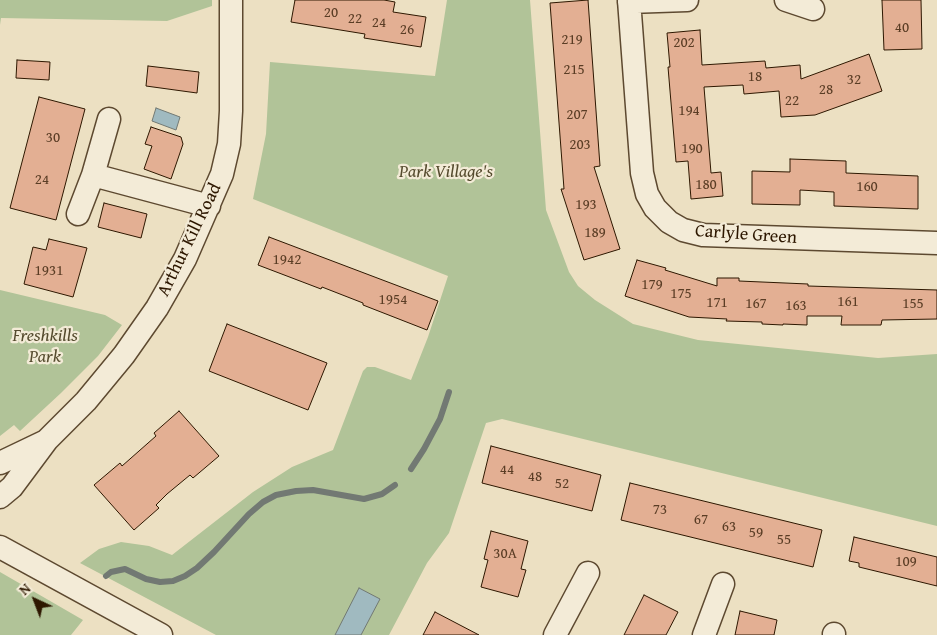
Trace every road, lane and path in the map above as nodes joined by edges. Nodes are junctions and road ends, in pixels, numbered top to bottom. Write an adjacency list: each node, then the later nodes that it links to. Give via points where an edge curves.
1 (231, 0): 8 (street, Arthur Kill Road, via 229,144 222,174)
2 (687, 0): 4 (street)
3 (786, 0): 5 (street)
4 (629, 1): 10 (street, Carlyle Green, via 642,173 647,194 668,222 703,235)
5 (813, 9)
6 (109, 119): 7 (street)
7 (93, 175): 8 (street); 9 (street)
8 (209, 206): 11 (street, Arthur Kill Road, via 185,259 124,355 86,401)
9 (78, 214)
10 (937, 243)
11 (47, 440): 12 (street); 13 (street, via 12,487)
12 (0, 463)
13 (0, 497)
14 (0, 547): 17 (street)
15 (588, 573): 18 (street)
16 (723, 584): 19 (street)
17 (161, 635)
18 (555, 635)
19 (704, 635)

